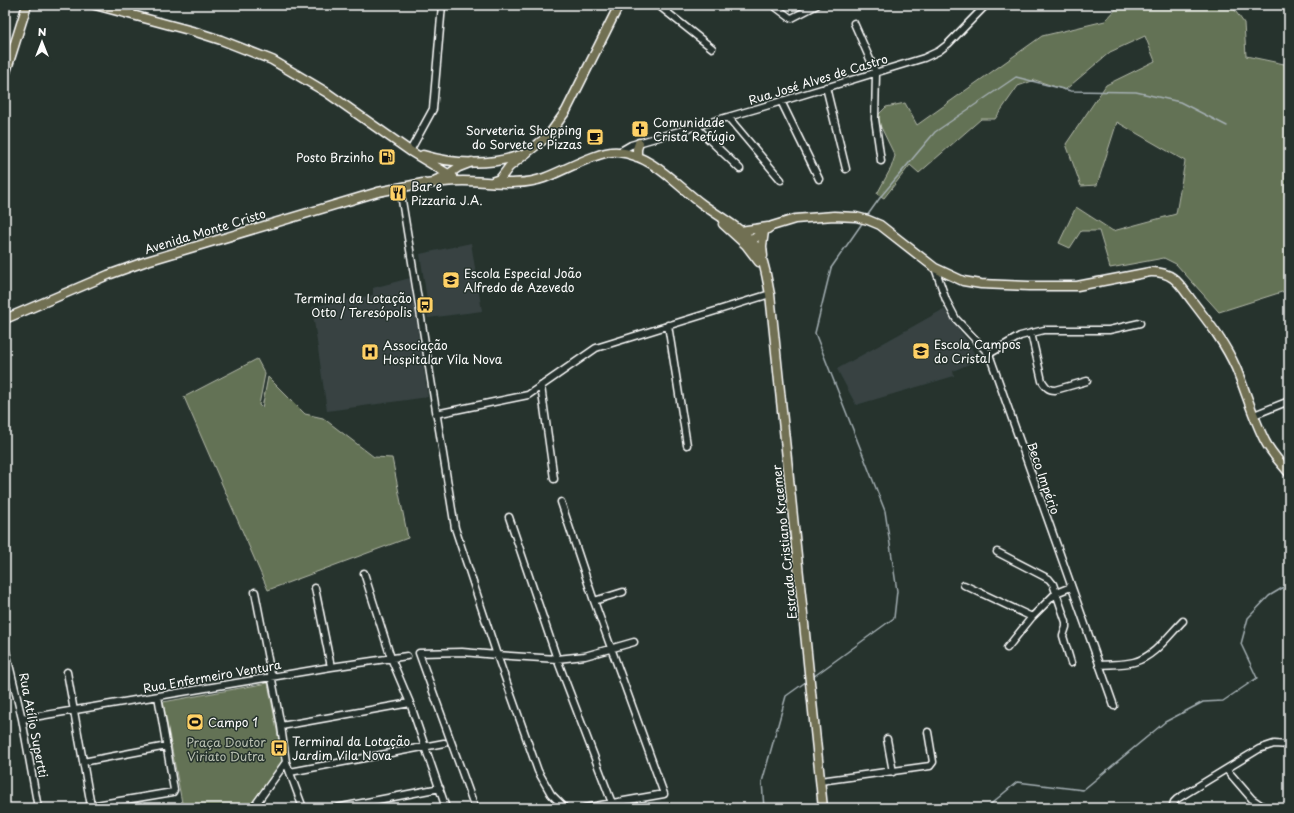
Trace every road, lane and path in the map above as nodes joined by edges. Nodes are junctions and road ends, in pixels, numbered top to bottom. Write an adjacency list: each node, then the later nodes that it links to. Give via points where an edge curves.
1 (27, 5): 14 (main road)
2 (94, 5): 10 (main road)
3 (132, 5): 10 (street)
4 (442, 5): 20 (street, via 433,109)
5 (619, 5): 22 (main road, via 566,111 548,136)
6 (658, 5): 12 (street)
7 (773, 5): 8 (street, via 792,18)
8 (817, 5)
9 (986, 5): 13 (street, Rua José Alves de Castro, via 939,51)
10 (130, 14): 20 (main road, via 221,40 272,60 326,92)
11 (854, 24): 13 (street)
12 (712, 48)
13 (876, 73): 15 (street, Rua José Alves de Castro); 27 (street, via 875,119)
14 (5, 75)
15 (826, 87): 16 (street, Rua José Alves de Castro); 28 (street)
16 (781, 101): 17 (street, Rua José Alves de Castro); 32 (street)
17 (728, 117): 18 (street, Rua José Alves de Castro); 33 (street)
18 (696, 127): 19 (street, Rua José Alves de Castro); 29 (street)
19 (639, 143): 21 (street, Rua José Alves de Castro); 23 (street, Rua José Alves de Castro); 24 (main road, via 636,149)
20 (410, 151): 26 (main road, via 437,159); 31 (main road)
21 (619, 152): 23 (main road, Estrada Cristiano Kraemer); 36 (main road, Estrada Cristiano Kraemer, via 602,153 543,178)
22 (526, 153): 25 (main road); 30 (main road)
23 (627, 154): 24 (main road, Estrada Cristiano Kraemer)
24 (637, 156): 39 (main road, Estrada Cristiano Kraemer, via 661,170)
25 (491, 161): 26 (main road); 30 (main road)
26 (472, 162): 31 (main road, Avenida Monte Cristo)
27 (881, 162)
28 (846, 168)
29 (740, 170)
30 (505, 171): 35 (main road, via 500,179); 36 (main road)
31 (449, 174): 34 (main road); 37 (main road, Avenida Monte Cristo)
32 (818, 179)
33 (781, 180)
34 (461, 181): 35 (main road, Estrada Cristiano Kraemer); 37 (main road, Avenida Monte Cristo)
35 (491, 181): 36 (main road, Estrada Cristiano Kraemer)
36 (515, 183)
37 (418, 185): 38 (main road, Avenida Monte Cristo)
38 (400, 188): 48 (main road, Avenida Monte Cristo, via 378,192 147,261); 56 (street)
39 (701, 203): 41 (main road, Estrada Cristiano Kraemer); 43 (main road, Estrada Cristiano Kraemer)
40 (772, 226): 41 (main road); 42 (main road); 45 (main road, via 795,219 820,217 856,217 868,220 880,225)
41 (740, 231): 43 (main road, Estrada Cristiano Kraemer)
42 (764, 231): 43 (main road); 44 (main road)
43 (749, 243): 44 (main road, Estrada Cristiano Kraemer, via 758,250); 46 (main road, Estrada Cristiano Kraemer)
44 (763, 260): 46 (main road, Estrada Cristiano Kraemer)
45 (935, 268): 52 (street, Beco Império, via 946,300 956,319); 57 (main road, via 963,281 1029,286 1077,286 1150,272 1168,275 1177,282 1218,335 1236,367)
46 (765, 274): 47 (main road, Estrada Cristiano Kraemer)
47 (770, 294): 50 (street); 104 (main road, Estrada Cristiano Kraemer)
48 (5, 319)
49 (1140, 323): 51 (street, via 1109,330 1044,330)
50 (668, 325): 54 (street, via 596,348); 58 (street)
51 (1032, 333): 52 (street, via 1020,336); 53 (street, via 1042,381 1046,388 1055,390)
52 (989, 354): 66 (street, Beco Império)
53 (1087, 381)
54 (541, 386): 56 (street, via 528,395); 60 (street)
55 (1289, 401): 57 (street)
56 (436, 414): 78 (street, via 455,528)
57 (1254, 415): 59 (main road, via 1266,442)
58 (687, 445)
59 (1289, 473)
60 (554, 479)
61 (561, 502): 71 (street)
62 (509, 517): 81 (street)
63 (997, 552): 70 (street, via 1049,579)
64 (364, 573): 80 (street)
65 (964, 585): 72 (street)
66 (1071, 587): 70 (street); 83 (street, Beco Império)
67 (315, 588): 84 (street)
68 (255, 592): 86 (street)
69 (623, 592): 71 (street)
70 (1056, 593): 72 (street); 82 (street, via 1066,622 1063,636)
71 (594, 601): 76 (street)
72 (1032, 617): 77 (street)
73 (1183, 621): 83 (street, via 1144,658 1133,662)
74 (634, 642): 76 (street)
75 (5, 647): 91 (street, Rua Atílio Supertti)
76 (612, 648): 81 (street, via 585,656); 106 (street, via 664,794)
77 (1007, 648)
78 (497, 655): 81 (street); 114 (street, via 462,652 419,653); 115 (street, via 538,771 551,794)
79 (407, 656): 80 (street, Rua Enfermeiro Ventura)
80 (391, 658): 84 (street, Rua Enfermeiro Ventura); 88 (street)
81 (557, 659): 106 (street)
82 (1071, 663)
83 (1099, 665): 89 (street, Beco Império)
84 (331, 667): 86 (street, Rua Enfermeiro Ventura)
85 (67, 672): 90 (street)
86 (272, 677): 87 (street, Rua Enfermeiro Ventura); 92 (street)
87 (158, 696): 90 (street, Rua Enfermeiro Ventura); 97 (street)
88 (410, 703): 92 (street); 98 (street)
89 (1114, 706)
90 (74, 710): 91 (street, Rua Enfermeiro Ventura); 99 (street)
91 (22, 719): 108 (street, Rua Atílio Supertti)
92 (281, 726): 100 (street)
93 (928, 732): 103 (street, via 932,765)
94 (887, 739): 103 (street)
95 (444, 744): 98 (street)
96 (1289, 745): 101 (street, via 1266,746)
97 (167, 746): 99 (street); 107 (street, via 174,790)
98 (425, 747): 102 (street); 105 (street)
99 (83, 762): 107 (street)
100 (286, 762): 102 (street); 110 (street)
101 (1226, 770): 118 (street, via 1177,799); 119 (street, via 1252,799)
102 (290, 772): 111 (street)
103 (893, 772): 104 (street)
104 (820, 781): 117 (main road, Estrada Cristiano Kraemer)
105 (440, 788): 112 (street); 113 (street)
106 (612, 803): 116 (street)
107 (91, 806): 109 (street)
108 (38, 808)
109 (78, 808)
110 (253, 808)
111 (303, 808)
112 (336, 808)
113 (446, 808)
114 (474, 808)
115 (565, 808)
116 (584, 808)
117 (823, 808)
118 (1172, 808)
119 (1265, 808)

